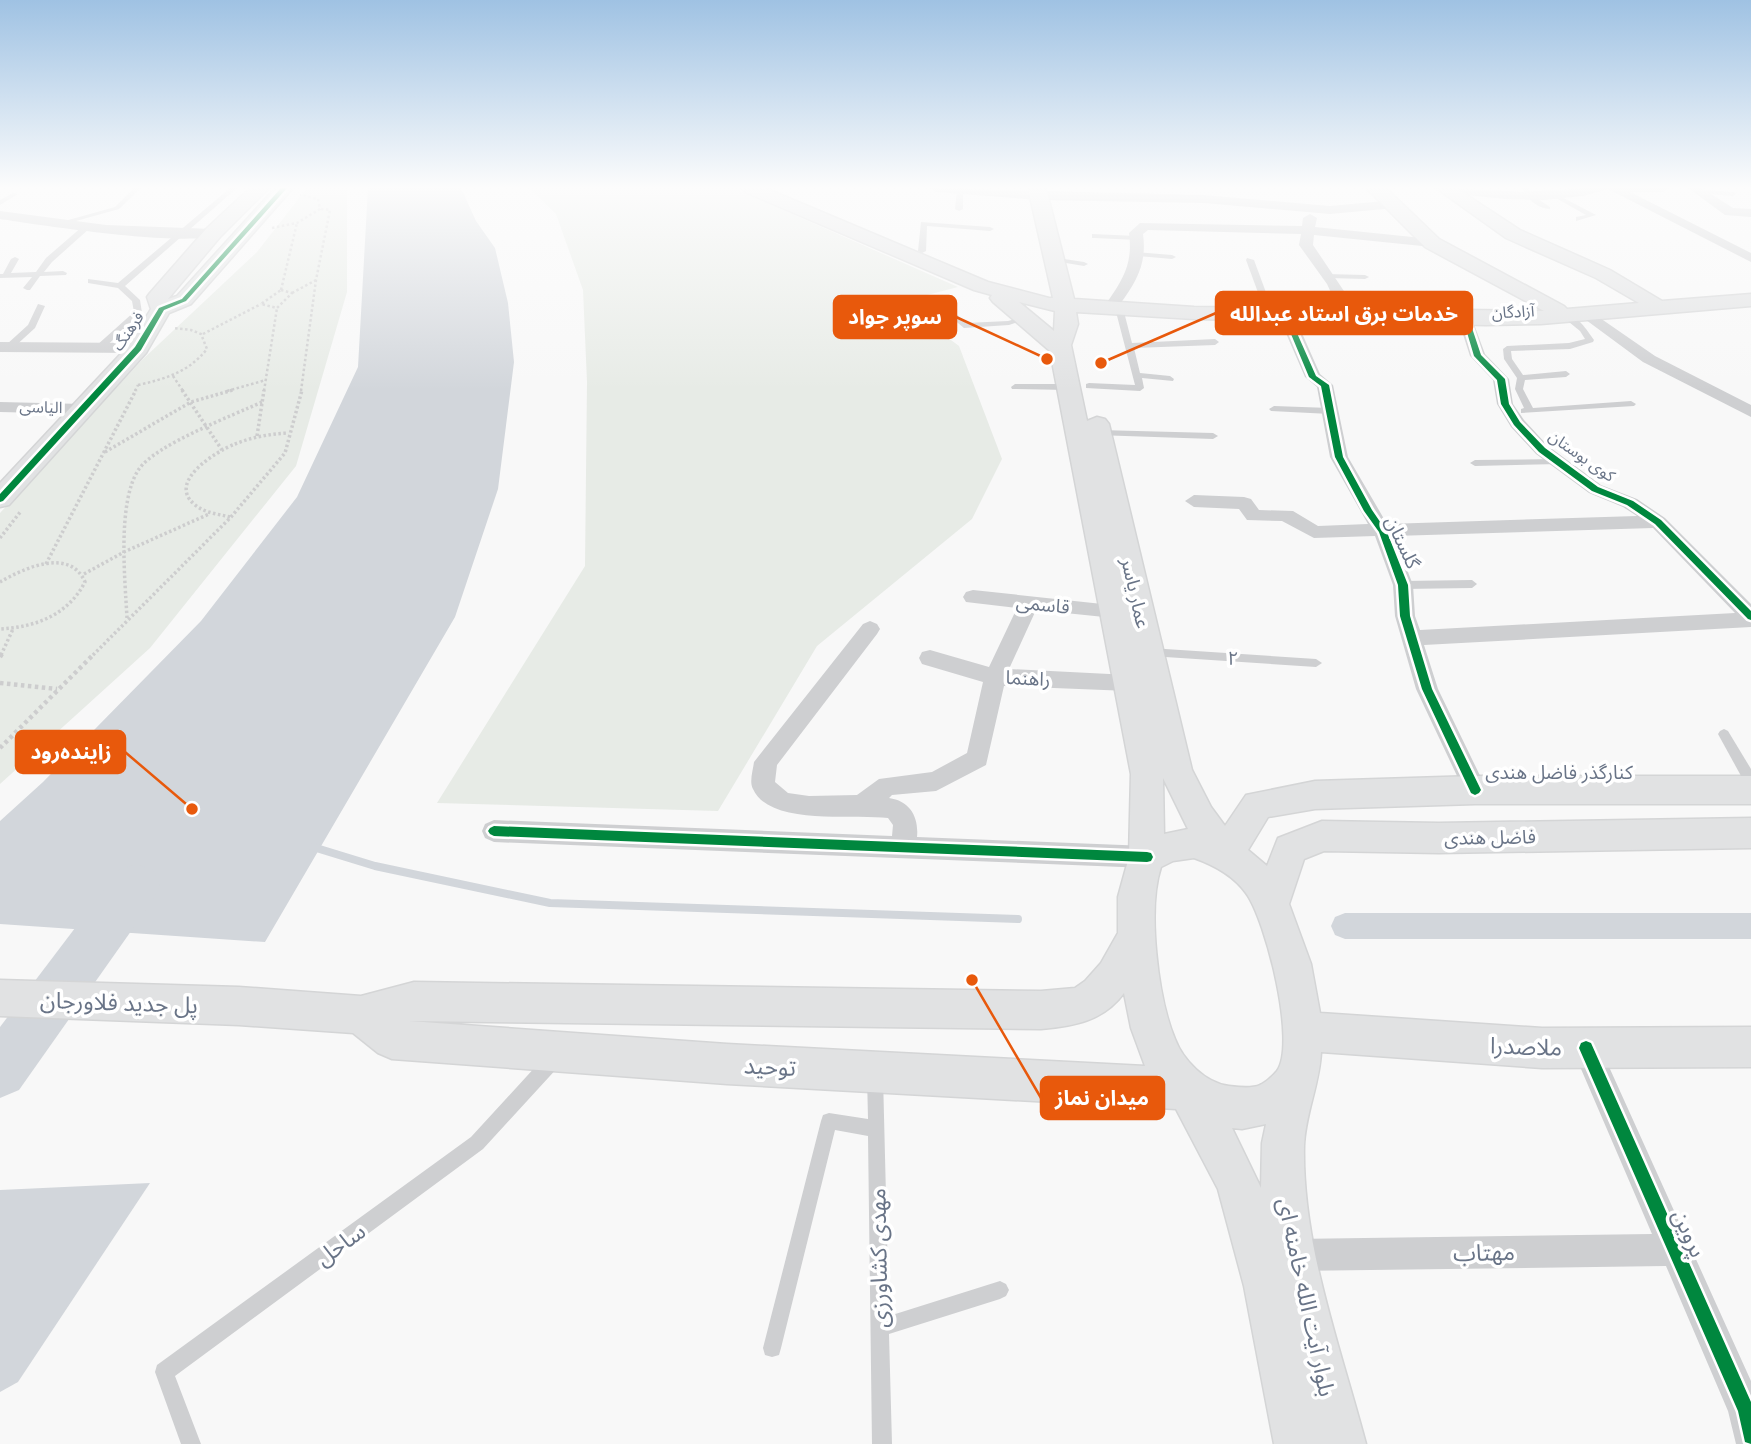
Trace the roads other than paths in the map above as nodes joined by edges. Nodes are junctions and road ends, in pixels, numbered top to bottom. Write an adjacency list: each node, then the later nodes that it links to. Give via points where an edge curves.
1 (56, 255): 19 (lane)
2 (155, 255): 24 (lane)
3 (193, 255): 33 (main road, فرهنگ, via 157,297)
4 (224, 255): 33 (main road, فرهنگ, via 184,300)
5 (909, 255): 25 (main road)
6 (933, 255): 40 (main road, via 1007,285)
7 (1053, 255): 15 (main road, عمار یاسر)
8 (1138, 255): 32 (street, via 1137,268)
9 (1154, 255): 13 (lane)
10 (1314, 255): 21 (street)
11 (1457, 255): 37 (main road)
12 (1561, 255): 29 (main road)
13 (1172, 257)
14 (15, 259): 20 (lane)
15 (1054, 259): 17 (lane); 40 (main road, عمار یاسر)
16 (1250, 260): 36 (lane)
17 (1084, 264)
18 (63, 273): 19 (lane)
19 (36, 274): 20 (lane); 26 (lane)
20 (3, 276)
21 (1329, 276): 22 (lane); 35 (street, via 1341,290)
22 (1365, 277)
23 (91, 282): 24 (lane)
24 (120, 286): 44 (lane, via 136,300 138,313)
25 (981, 286): 38 (main road); 40 (main road, via 1035,301)
26 (27, 288)
27 (1751, 294): 29 (main road, آزادگان)
28 (1751, 300): 37 (main road, آزادگان)
29 (1653, 303): 37 (main road, آزادگان)
30 (41, 306): 43 (lane, via 32,326)
31 (944, 307): 38 (lane, via 964,326)
32 (1117, 307): 34 (main road); 36 (main road, آزادگان); 40 (main road, آزادگان); 40 (main road, via 1085,325); 42 (lane)
33 (161, 309): 45 (main road, فرهنگ)
34 (1145, 310): 36 (main road, آزادگان); 40 (main road, آزادگان)
35 (1346, 310): 36 (main road, آزادگان); 37 (main road, آزادگان)
36 (1276, 311): 39 (main road, آزادگان); 56 (street, گلستان, via 1313,377 1325,385)
37 (1571, 313): 39 (main road, آزادگان); 48 (lane, via 1590,340 1570,346 1507,349); 59 (street)
38 (1026, 318): 40 (main road)
39 (1466, 319): 58 (street, کوی بوستان, via 1478,356 1501,379)
40 (1068, 324): 50 (main road, عمار یاسر)
41 (1215, 342): 42 (lane)
42 (1129, 346): 47 (lane)
43 (5, 347): 44 (street)
44 (99, 348): 45 (street)
45 (138, 348): 54 (main road, فرهنگ)
46 (1566, 373): 48 (lane)
47 (1137, 376): 49 (lane); 50 (lane, via 1140,388)
48 (1521, 378): 57 (lane, via 1519,389)
49 (1170, 379)
50 (1078, 386): 51 (lane); 60 (main road, عمار یاسر); 72 (main road, عمار یاسر)
51 (1015, 387)
52 (1630, 404): 57 (lane)
53 (0, 407): 54 (street, الیاسی)
54 (83, 409): 64 (main road, فرهنگ)
55 (1274, 409): 56 (lane)
56 (1330, 411): 67 (street, گلستان, via 1339,457)
57 (1530, 411): 58 (lane)
58 (1510, 412): 62 (street, کوی بوستان)
59 (1751, 412)
60 (1100, 433): 61 (lane); 76 (main road, عمار یاسر)
61 (1213, 436)
62 (1558, 462): 63 (lane); 66 (street, کوی بوستان, via 1595,489 1630,503)
63 (1475, 463)
64 (0, 499)
65 (1194, 501): 67 (street, via 1244,503 1254,516 1286,514 1314,532)
66 (1658, 522): 67 (street); 73 (street, کوی بوستان)
67 (1383, 531): 69 (street, گلستان)
68 (1472, 584): 69 (lane)
69 (1403, 585): 75 (street, گلستان)
70 (973, 597): 71 (street, قاسمی)
71 (1030, 602): 72 (street, قاسمی); 79 (street)
72 (1114, 611): 80 (main road, عمار یاسر)
73 (1751, 619): 75 (street)
74 (870, 629): 85 (street, via 766,762 763,786 782,802)
75 (1412, 638): 83 (street, گلستان, via 1427,689)
76 (1150, 652): 78 (lane, ۲); 89 (main road, عمار یاسر, via 1176,770 1199,817)
77 (930, 658): 79 (street, راهنما)
78 (1316, 663)
79 (996, 677): 80 (street, راهنما); 85 (street, via 978,758 936,780 887,786)
80 (1129, 683): 90 (main road, عمار یاسر, via 1147,774)
81 (1724, 734): 82 (lane)
82 (1751, 781)
83 (1475, 790): 84 (main road, کنارگذر فاضل هندی); 89 (main road, کنارگذر فاضل هندی, via 1315,795 1258,805)
84 (1751, 790)
85 (862, 806): 88 (street, via 895,809 906,822)
86 (494, 831): 88 (street)
87 (1751, 833): 91 (main road, فاضل هندی, via 1322,836 1290,849)
88 (904, 848): 90 (street)
89 (1226, 853): 90 (main road, via 1194,843); 91 (main road, via 1261,881)
90 (1147, 857): 92 (main road, via 1135,898)
91 (1271, 904): 97 (main road, via 1293,965 1301,1010)
92 (1136, 934): 94 (main road, via 1125,962 1104,987 1080,1005 1041,1010 414,1001); 100 (main road, via 1151,1032 1166,1065)
93 (0, 998): 94 (main road, پل جدید فلاورجان)
94 (361, 1015): 98 (main road, توحید, via 392,1039)
95 (1751, 1047): 96 (main road, ملاصدرا)
96 (1586, 1048): 97 (main road, ملاصدرا); 102 (street, پروین)
97 (1299, 1049): 100 (main road, via 1292,1085 1270,1101 1245,1109 1222,1108); 103 (main road, بلوار آیت الله خامنه ای, via 1283,1143 1283,1196)
98 (561, 1051): 99 (main road, توحید); 108 (lane, ساحل, via 477,1143 164,1372)
99 (874, 1072): 100 (main road, توحید); 101 (lane, مهدی کشاورزی)
100 (1188, 1089): 110 (main road, بلوار آیت الله خامنه ای, via 1238,1183 1267,1286)
101 (876, 1129): 105 (lane, مهدی کشاورزی); 106 (lane, via 829,1121)
102 (1674, 1250): 103 (street, مهتاب); 107 (street, پروین)
103 (1293, 1255): 111 (main road, بلوار آیت الله خامنه ای)
104 (1000, 1290): 105 (lane)
105 (879, 1328): 109 (lane, مهدی کشاورزی)
106 (772, 1348)
107 (1749, 1419)
108 (191, 1444)
109 (882, 1444)
110 (1299, 1444)
111 (1341, 1444)

